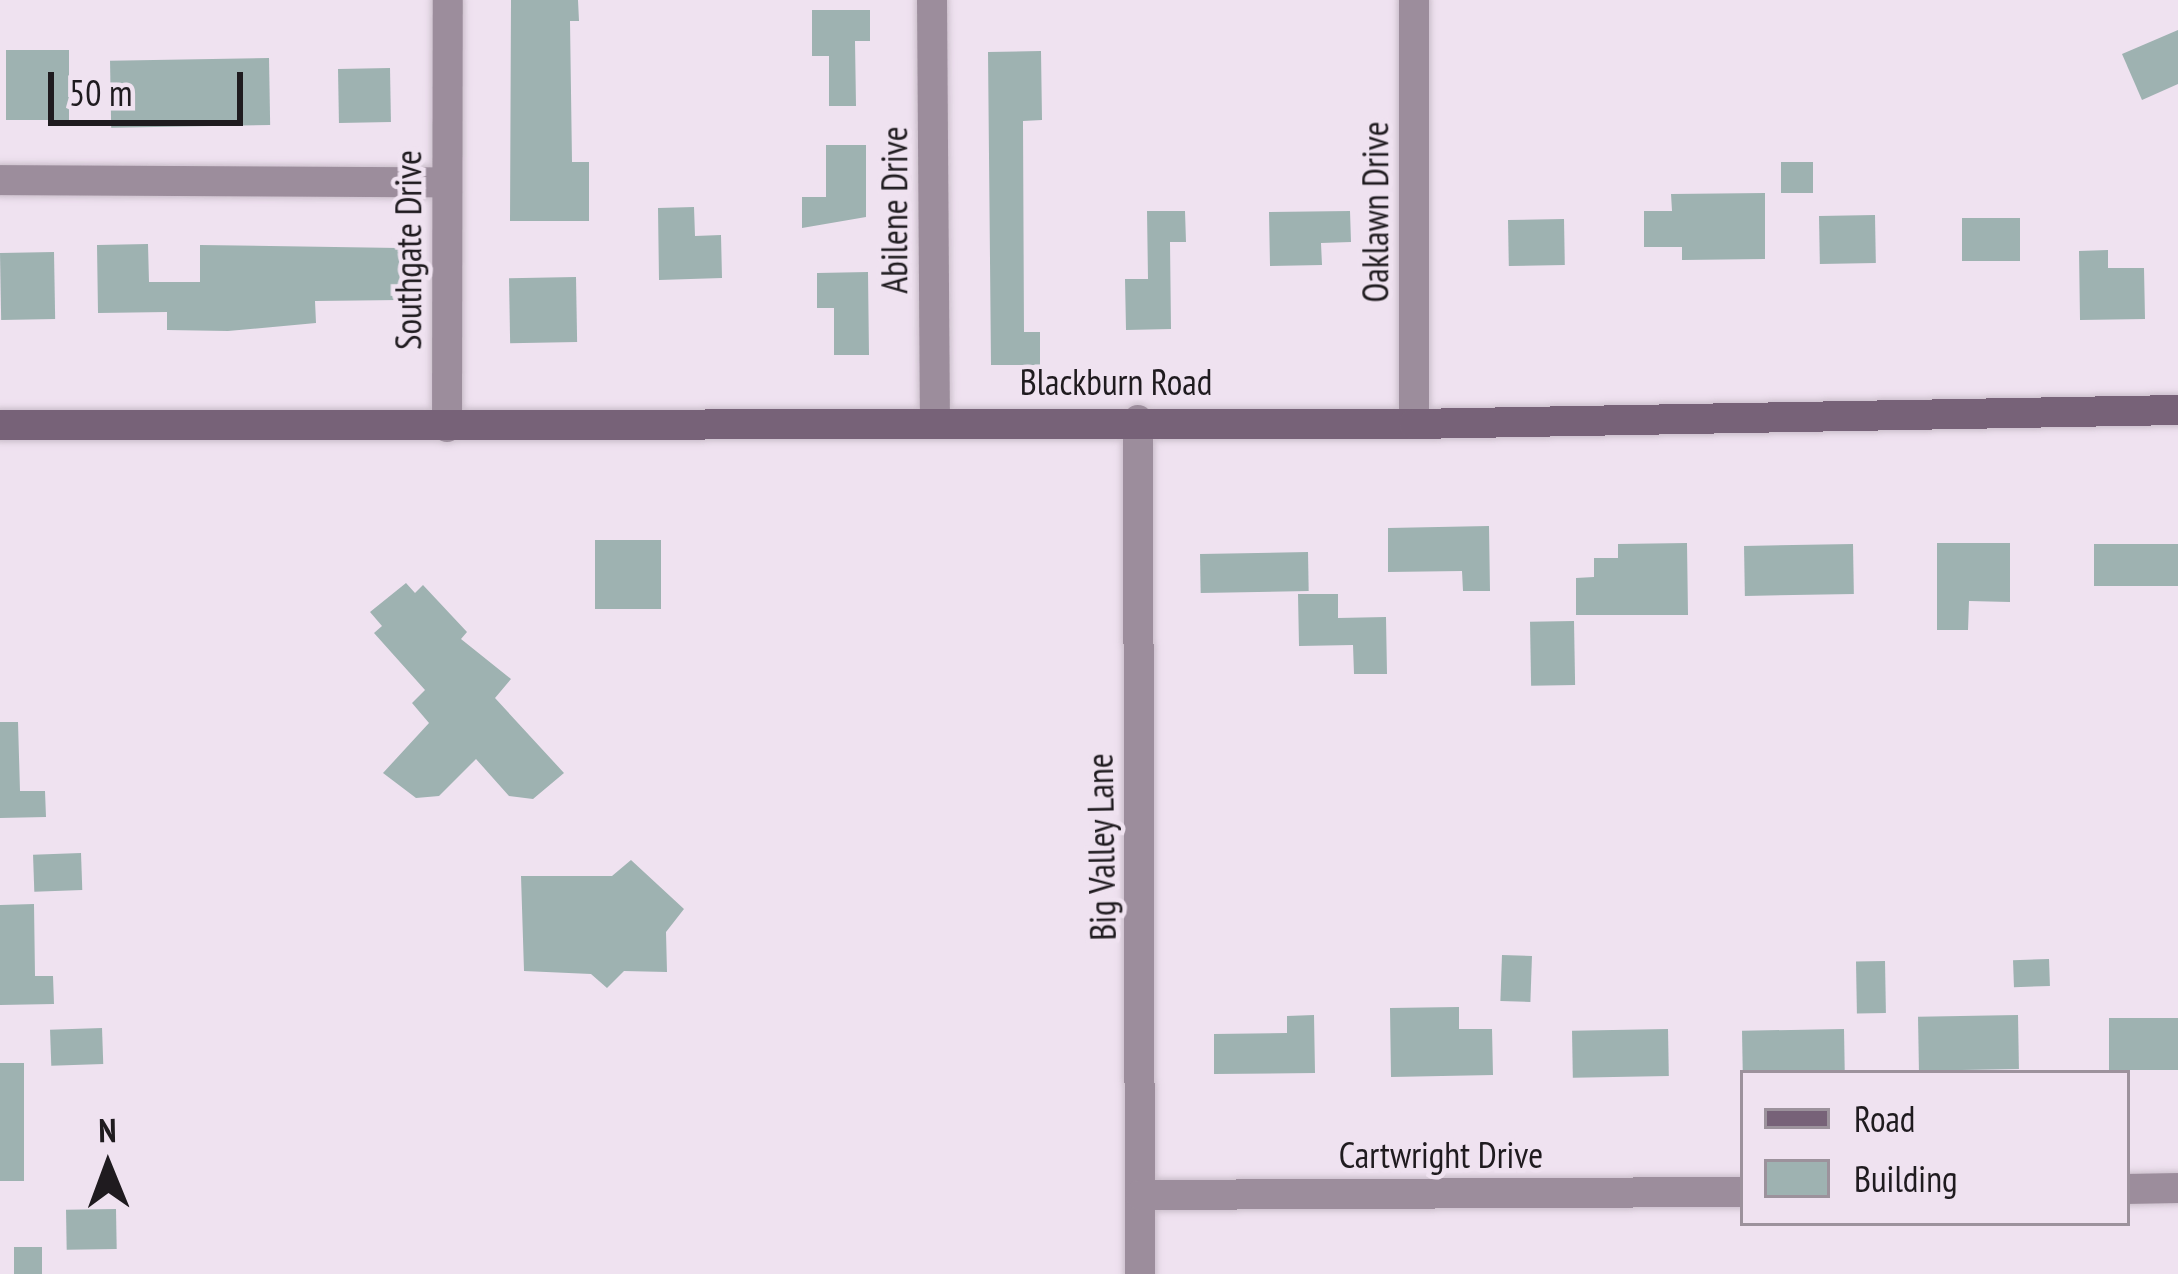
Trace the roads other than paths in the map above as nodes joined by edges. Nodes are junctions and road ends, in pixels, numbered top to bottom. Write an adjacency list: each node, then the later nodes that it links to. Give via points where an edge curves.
1 (448, 0): 5 (street, Southgate Drive)
2 (932, 0): 7 (street, Abilene Drive)
3 (1414, 0): 9 (street, Oaklawn Drive)
4 (0, 180): 5 (street)
5 (447, 182): 11 (street, Southgate Drive)
6 (2178, 410): 9 (main road, Blackburn Road)
7 (934, 420): 8 (main road, Blackburn Road); 11 (main road, Blackburn Road)
8 (1138, 420): 9 (main road, Blackburn Road); 17 (street, Big Valley Lane)
9 (1414, 424)
10 (0, 425): 12 (main road, Blackburn Road)
11 (447, 427): 12 (main road, Blackburn Road)
12 (53, 429): 13 (main road, Blackburn Road)
13 (0, 437)
14 (2130, 1189): 15 (street)
15 (2178, 1189)
16 (1740, 1192): 17 (street, Cartwright Drive)
17 (1139, 1195): 18 (street, Big Valley Lane)
18 (1141, 1274)

